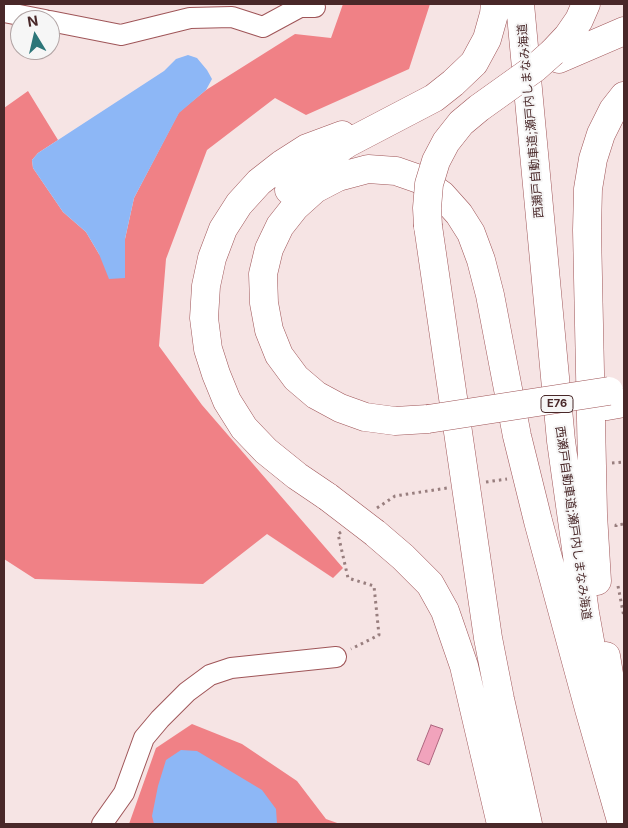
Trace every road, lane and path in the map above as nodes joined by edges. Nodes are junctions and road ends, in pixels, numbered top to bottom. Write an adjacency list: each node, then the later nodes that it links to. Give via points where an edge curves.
1 (495, 4): 9 (highway, via 487,40 474,63)
2 (520, 4): 14 (highway, 西瀬戸自動車道;瀬戸内しまなみ海道 / E76, via 561,441 585,612 602,708)
3 (586, 4): 7 (highway)
4 (315, 8): 5 (street, via 300,7 263,27 232,16 190,18 120,35)
5 (60, 23)
6 (624, 31): 7 (highway)
7 (556, 55): 17 (highway, bridge, via 467,118 446,142 428,184 427,208 488,638)
8 (624, 96): 13 (highway, via 613,110 602,134 593,159 588,189 595,556 609,677)
9 (434, 98): 11 (highway, via 348,143 284,194 268,214 256,238 246,290 255,344 282,389 303,409 330,424 356,432 405,436); 16 (highway, bridge, via 307,148 259,182 223,229 206,286 204,318 208,349 227,401 244,428 297,476 375,533 430,584 445,611 464,666)
10 (616, 397): 11 (highway, bridge)
11 (430, 426): 18 (highway, via 365,417 316,395 296,378 279,356 268,330 263,274 269,249 280,226 295,207 315,189 338,177 368,169 396,171 419,179 442,195 471,233 490,295 517,436 538,521)
12 (336, 657): 15 (street, via 230,668 202,681 187,692 144,738 124,793)
13 (624, 763)
14 (624, 801)
15 (102, 824)
16 (501, 824)
17 (528, 824)
18 (622, 824)

